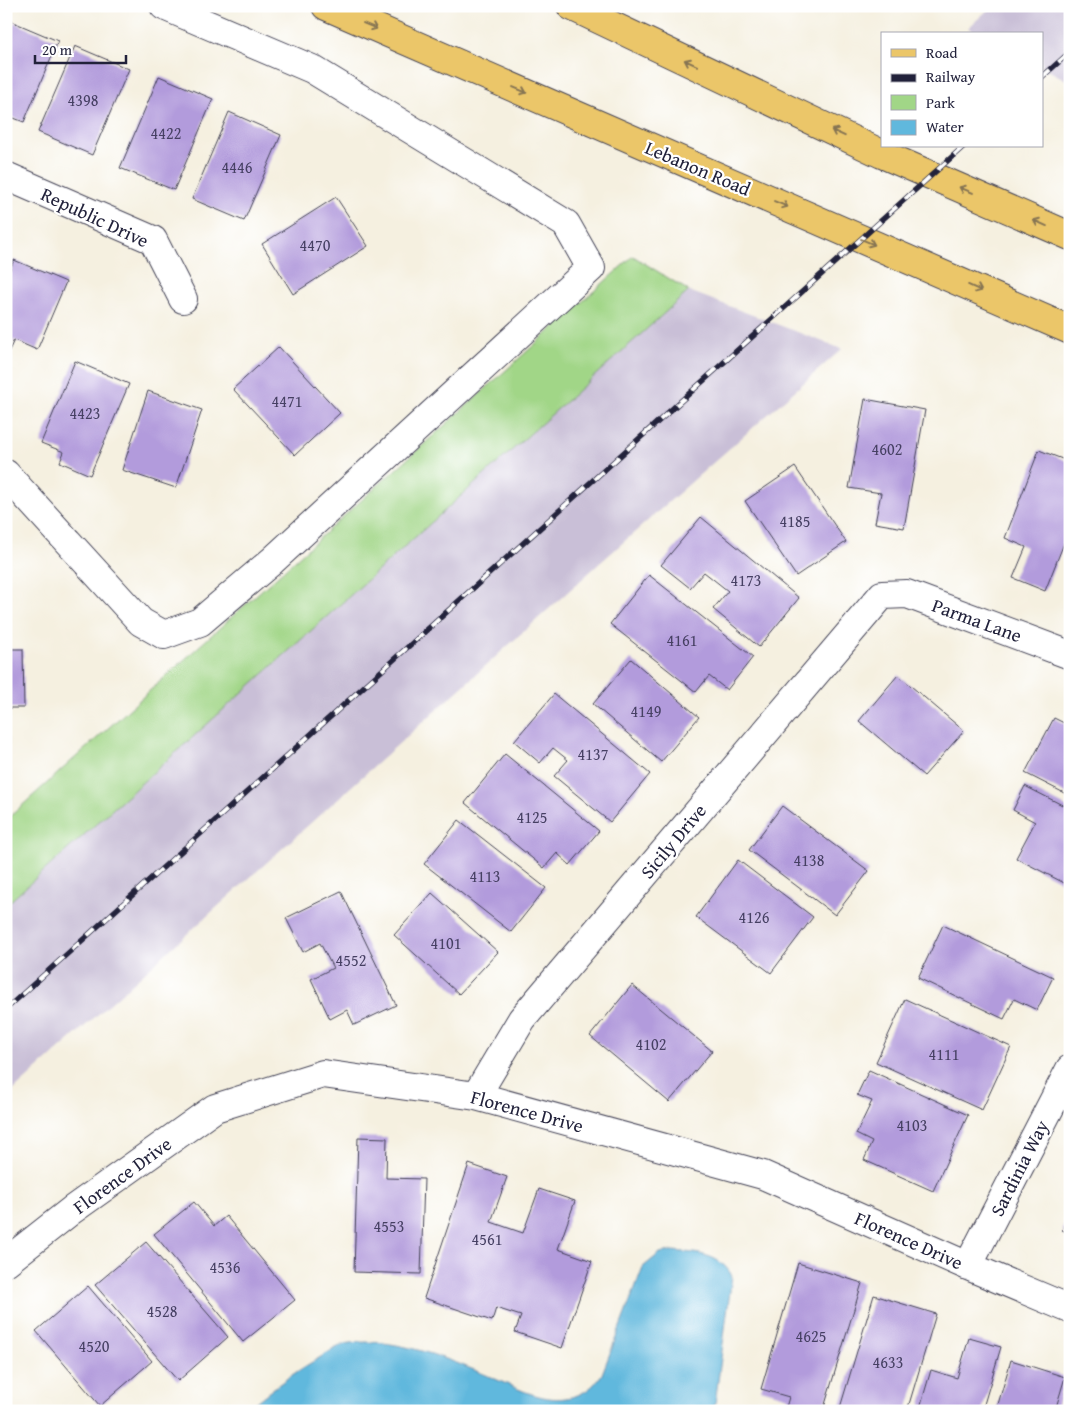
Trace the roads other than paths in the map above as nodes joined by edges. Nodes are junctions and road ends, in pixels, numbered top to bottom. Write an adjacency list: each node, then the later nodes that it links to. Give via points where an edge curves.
1 (164, 6): 8 (street, via 312,69 566,224 591,268 272,561 200,622 164,634 141,622)
2 (326, 6): 7 (main road, Lebanon Road, one-way to 7)
3 (571, 6): 5 (main road, one-way to 3, via 882,154)
4 (6, 176): 6 (street, Republic Drive, via 153,240)
5 (1070, 236)
6 (183, 300)
7 (1070, 330)
8 (6, 474)
9 (882, 595): 10 (street, Parma Lane, via 907,594); 12 (street, Sicily Drive, via 522,1019)
10 (1070, 655)
11 (1070, 1069): 14 (street, Sardinia Way)
12 (476, 1096): 13 (street, Florence Drive, via 323,1074 215,1108 72,1210); 14 (street, Florence Drive, via 763,1175)
13 (6, 1262)
14 (968, 1266): 15 (street, Florence Drive)
15 (1070, 1309)

